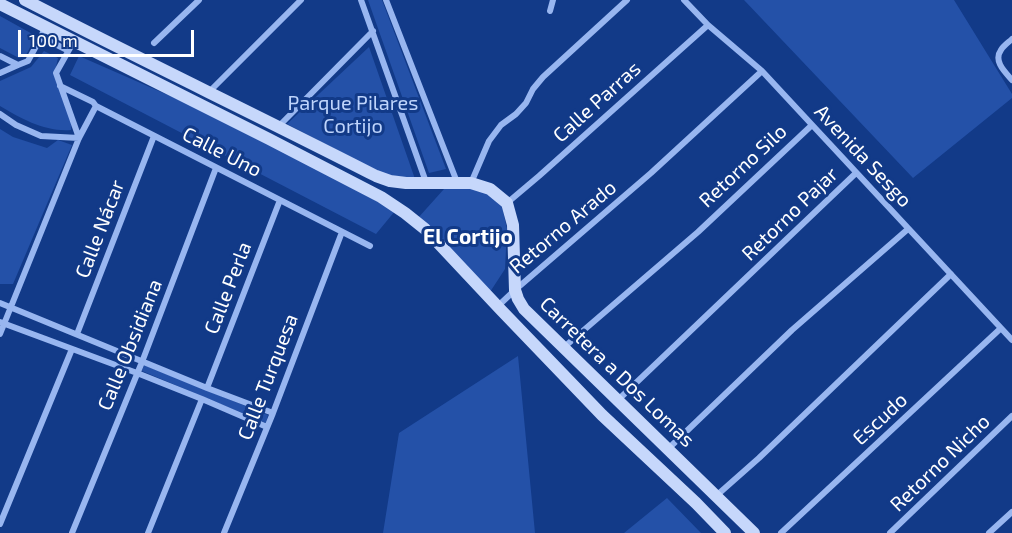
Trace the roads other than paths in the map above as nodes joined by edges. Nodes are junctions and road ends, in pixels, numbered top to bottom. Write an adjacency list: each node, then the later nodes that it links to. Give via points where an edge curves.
1 (25, 0): 17 (main road)
2 (199, 0): 15 (street)
3 (301, 0): 25 (street)
4 (361, 0): 13 (street)
5 (386, 0): 34 (street)
6 (553, 0): 10 (street)
7 (627, 0): 36 (street, via 543,77 526,103 501,125 489,141)
8 (684, 0): 11 (street, Avenida Sesgo)
9 (0, 4): 12 (main road, Carretera a Dos Lomas)
10 (550, 11)
11 (708, 25): 21 (street, Avenida Sesgo); 38 (street, Calle Parras)
12 (43, 32): 16 (main road, Carretera a Dos Lomas); 19 (street, via 28,61)
13 (373, 32): 29 (street); 35 (street)
14 (1012, 39): 23 (street, via 998,57)
15 (154, 43)
16 (71, 45): 20 (main road, Carretera a Dos Lomas); 24 (street, via 56,73)
17 (132, 55): 20 (main road); 25 (main road)
18 (0, 56): 19 (street)
19 (18, 65): 22 (street)
20 (127, 67): 45 (main road, Carretera a Dos Lomas, via 381,197 424,230)
21 (762, 72): 28 (street, Avenida Sesgo); 43 (street, Retorno Arado)
22 (0, 73)
23 (1012, 80)
24 (60, 86): 26 (street, Calle Uno); 31 (street)
25 (209, 92): 29 (main road)
26 (96, 106): 30 (street, Calle Uno); 31 (street)
27 (0, 114): 31 (street, via 41,136)
28 (812, 125): 33 (street, Avenida Sesgo); 53 (street, Retorno Silo, via 698,232)
29 (279, 126): 35 (main road, via 376,176 390,181)
30 (154, 136): 32 (street, Calle Uno); 50 (street, Calle Nácar)
31 (79, 138): 46 (street)
32 (216, 168): 37 (street, Calle Uno); 54 (street, Calle Obsidiana)
33 (856, 173): 39 (street, Avenida Sesgo); 58 (street, Retorno Pajar)
34 (457, 182): 35 (main road); 36 (main road)
35 (426, 183)
36 (471, 183): 38 (main road, via 490,189)
37 (280, 200): 40 (street, Calle Uno); 56 (street, Calle Perla)
38 (507, 203): 43 (main road, Carretera a Dos Lomas, via 513,225)
39 (908, 230): 42 (street, Avenida Sesgo); 62 (street, via 792,330)
40 (342, 232): 41 (street, Calle Uno); 59 (street, Calle Turquesa)
41 (370, 246)
42 (951, 274): 48 (street, Avenida Sesgo); 63 (street)
43 (515, 290): 45 (street, Retorno Arado); 53 (main road, Carretera a Dos Lomas, via 524,309)
44 (0, 303): 46 (street)
45 (498, 307): 69 (main road, Carretera a Dos Lomas)
46 (10, 308): 47 (street); 50 (street)
47 (2, 323): 49 (street); 52 (street)
48 (1000, 329): 51 (street, Avenida Sesgo); 71 (street, Escudo)
49 (0, 334)
50 (77, 334): 54 (street)
51 (1012, 340)
52 (72, 348): 55 (street); 65 (street)
53 (563, 348): 58 (main road, Carretera a Dos Lomas)
54 (142, 362): 55 (street, Calle Obsidiana); 56 (street)
55 (137, 373): 57 (street); 66 (street, Calle Obsidiana)
56 (207, 388): 59 (street)
57 (202, 399): 61 (street); 67 (street)
58 (617, 401): 62 (main road, Carretera a Dos Lomas)
59 (273, 413): 61 (street, Calle Turquesa)
60 (1012, 416): 72 (street, Retorno Nicho)
61 (267, 427): 68 (street, Calle Turquesa)
62 (669, 448): 63 (main road, Carretera a Dos Lomas)
63 (716, 497): 70 (main road, Carretera a Dos Lomas)
64 (1012, 512): 73 (street)
65 (0, 524)
66 (72, 533)
67 (148, 533)
68 (224, 533)
69 (725, 533)
70 (754, 533)
71 (781, 533)
72 (890, 533)
73 (989, 533)

